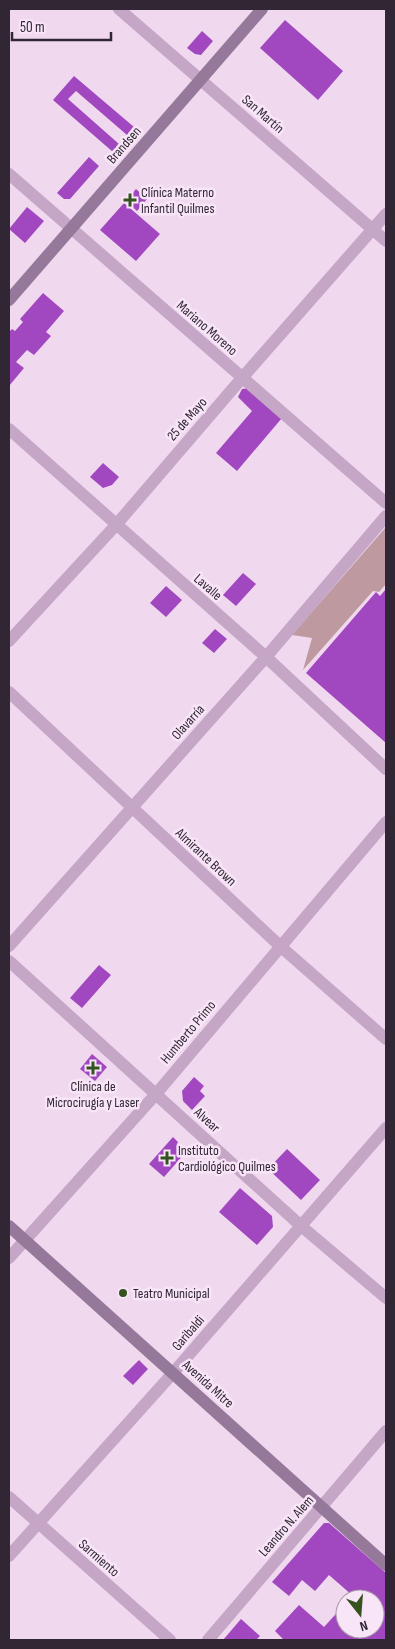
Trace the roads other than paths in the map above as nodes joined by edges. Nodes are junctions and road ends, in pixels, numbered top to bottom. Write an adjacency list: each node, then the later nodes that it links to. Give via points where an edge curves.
1 (120, 9): 3 (street, San Martín)
2 (262, 9): 3 (main road, Brandsen)
3 (201, 80): 6 (main road, Brandsen); 7 (street, San Martín)
4 (9, 174): 6 (street, Mariano Moreno)
5 (386, 214): 7 (street, 25 de Mayo)
6 (70, 228): 9 (main road, Brandsen); 10 (street, Mariano Moreno)
7 (373, 230): 8 (street, San Martín); 10 (street, 25 de Mayo)
8 (386, 241)
9 (9, 300)
10 (242, 378): 12 (street, Mariano Moreno); 14 (street, 25 de Mayo)
11 (9, 429): 14 (street, Lavalle)
12 (386, 503)
13 (386, 516): 16 (street, Olavarría)
14 (116, 525): 15 (street, 25 de Mayo); 16 (street, Lavalle)
15 (9, 641)
16 (266, 657): 18 (street, Lavalle); 19 (street, Olavarría)
17 (9, 692): 19 (street, Almirante Brown)
18 (386, 768)
19 (131, 807): 21 (street, Olavarría); 22 (street, Almirante Brown)
20 (386, 822): 22 (street, Humberto Primo)
21 (9, 946)
22 (280, 946): 24 (street, Almirante Brown); 25 (street, Humberto Primo)
23 (9, 961): 25 (street, Alvear)
24 (386, 1039)
25 (156, 1094): 27 (street, Alvear); 29 (street, Humberto Primo)
26 (386, 1128): 27 (street, Garibaldi)
27 (300, 1225): 31 (street, Alvear); 32 (street, Garibaldi)
28 (9, 1226): 29 (main road, Avenida Mitre)
29 (25, 1240): 30 (street, Humberto Primo); 32 (main road, Avenida Mitre)
30 (9, 1258)
31 (386, 1298)
32 (173, 1373): 35 (main road, Avenida Mitre); 36 (street, Garibaldi)
33 (386, 1431): 35 (street, Leandro N. Alem)
34 (9, 1497): 36 (street, Sarmiento)
35 (322, 1508): 38 (main road, Avenida Mitre); 40 (street, Leandro N. Alem)
36 (38, 1524): 37 (street, Garibaldi); 39 (street, Sarmiento)
37 (9, 1556)
38 (386, 1565)
39 (170, 1640)
40 (208, 1640)

